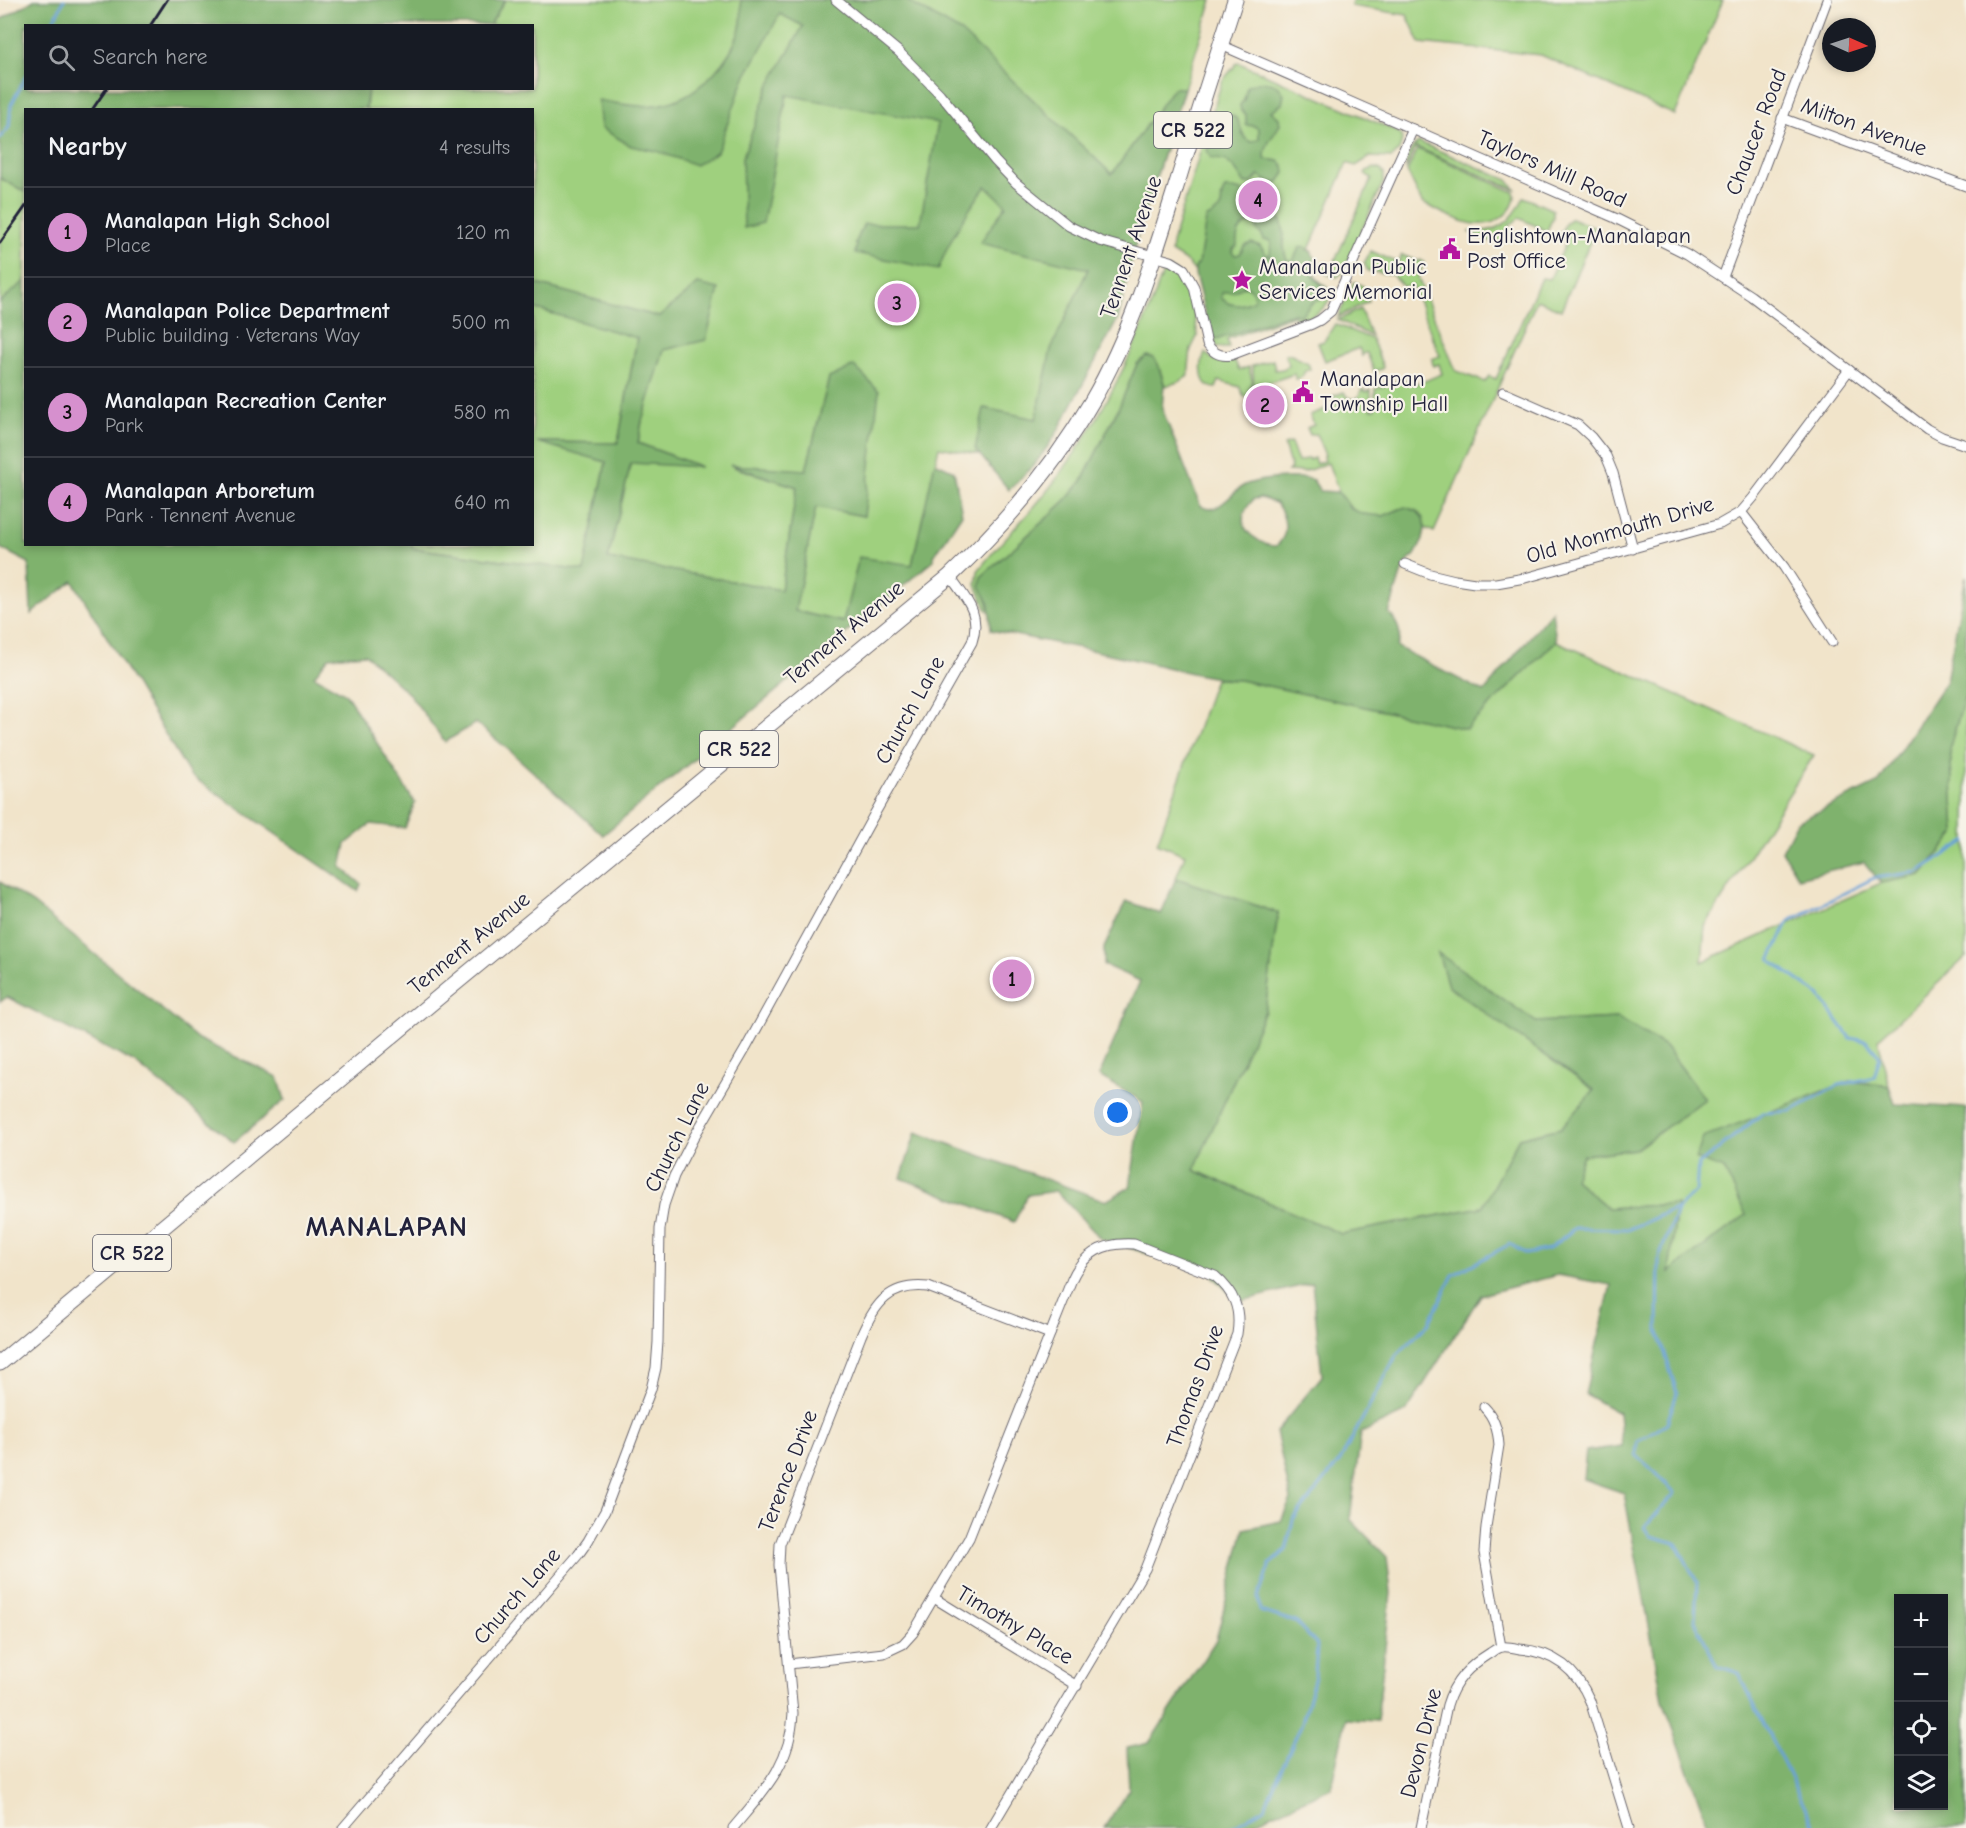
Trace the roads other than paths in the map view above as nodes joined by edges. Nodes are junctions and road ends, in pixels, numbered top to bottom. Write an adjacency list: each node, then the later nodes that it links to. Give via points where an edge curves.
1 (836, 0): 8 (street, via 899,52 1029,196 1078,231)
2 (1235, 0): 4 (main road, Tennent Avenue / CR 522)
3 (1827, 0): 5 (street, Chaucer Road)
4 (1221, 45): 6 (street, Taylors Mill Road); 8 (main road, Tennent Avenue / CR 522)
5 (1782, 118): 7 (street, Milton Avenue); 9 (street, Chaucer Road)
6 (1413, 129): 8 (street, via 1334,306 1316,322 1231,355 1219,354 1207,344 1188,273 1176,263); 9 (street, Taylors Mill Road, via 1656,238)
7 (1966, 186)
8 (1153, 256): 16 (main road, Tennent Avenue / CR 522, via 1116,354 1071,435 1023,500)
9 (1723, 277): 10 (street, Taylors Mill Road)
10 (1849, 370): 12 (street, Taylors Mill Road, via 1927,429); 13 (street, Old Monmouth Drive)
11 (1503, 392): 14 (street, via 1578,425 1591,437 1613,472)
12 (1966, 445)
13 (1741, 512): 14 (street, Old Monmouth Drive, via 1720,524); 17 (street, via 1784,567)
14 (1633, 549): 15 (street, Old Monmouth Drive, via 1496,583 1455,580)
15 (1405, 564)
16 (950, 576): 19 (main road, Tennent Avenue / CR 522); 25 (street, Church Lane, via 972,609 976,627 972,642 674,1176 660,1230 656,1368 638,1427 597,1526 578,1555)
17 (1832, 642)
18 (1050, 1334): 21 (street, Thomas Drive, via 969,1538); 23 (street, Terence Drive, via 928,1287 898,1289 875,1308 780,1544); 24 (street, Thomas Drive, via 1084,1259 1100,1248 1121,1243 1134,1244 1211,1273 1229,1290 1239,1314 1235,1341 1145,1569)
19 (0, 1363)
20 (1484, 1407): 22 (street, via 1498,1432 1499,1445 1484,1552)
21 (934, 1598): 23 (street, Thomas Drive, via 913,1633 896,1648 878,1655); 24 (street, Timothy Place)
22 (1501, 1647): 28 (street, Devon Drive, via 1468,1668 1452,1690); 29 (street, via 1545,1654 1565,1665 1581,1682)
23 (789, 1664): 26 (street, Terence Drive, via 793,1726 788,1748 775,1776)
24 (1077, 1686): 27 (street, Thomas Drive)
25 (343, 1828)
26 (733, 1828)
27 (991, 1828)
28 (1421, 1828)
29 (1629, 1828)

